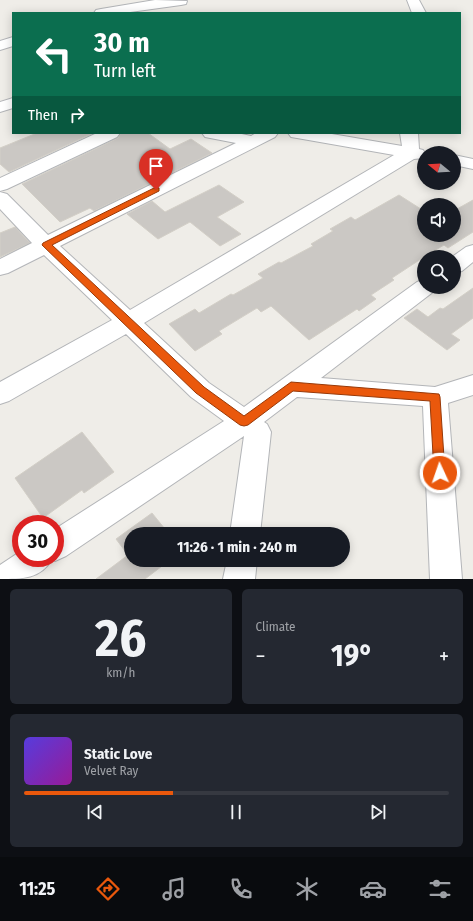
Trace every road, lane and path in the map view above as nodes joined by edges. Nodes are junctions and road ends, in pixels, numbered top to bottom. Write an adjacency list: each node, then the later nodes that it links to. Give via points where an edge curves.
1 (413, 0): 5 (street)
2 (181, 1): 3 (street)
3 (135, 10): 4 (street)
4 (112, 12)
5 (419, 12)
6 (12, 41): 7 (street)
7 (0, 46)
8 (12, 103): 9 (street)
9 (0, 107)
10 (109, 134): 17 (street)
11 (224, 134): 13 (street)
12 (304, 134): 14 (street)
13 (261, 137): 19 (street)
14 (415, 147): 24 (street)
15 (461, 161): 16 (street)
16 (473, 164)
17 (0, 185)
18 (0, 198): 19 (street)
19 (46, 245): 22 (street); 24 (street)
20 (473, 252): 21 (street)
21 (461, 261)
22 (0, 268)
23 (417, 293): 26 (street)
24 (128, 322): 27 (street); 30 (street, via 200,390)
25 (473, 385): 29 (street)
26 (291, 386): 29 (street); 30 (street)
27 (0, 394)
28 (473, 396): 29 (street)
29 (435, 397): 37 (street)
30 (244, 422): 31 (street, via 258,432); 32 (street)
31 (246, 527)
32 (64, 540)
33 (24, 567): 35 (street)
34 (241, 567): 36 (street)
35 (6, 579)
36 (239, 579)
37 (446, 579)

